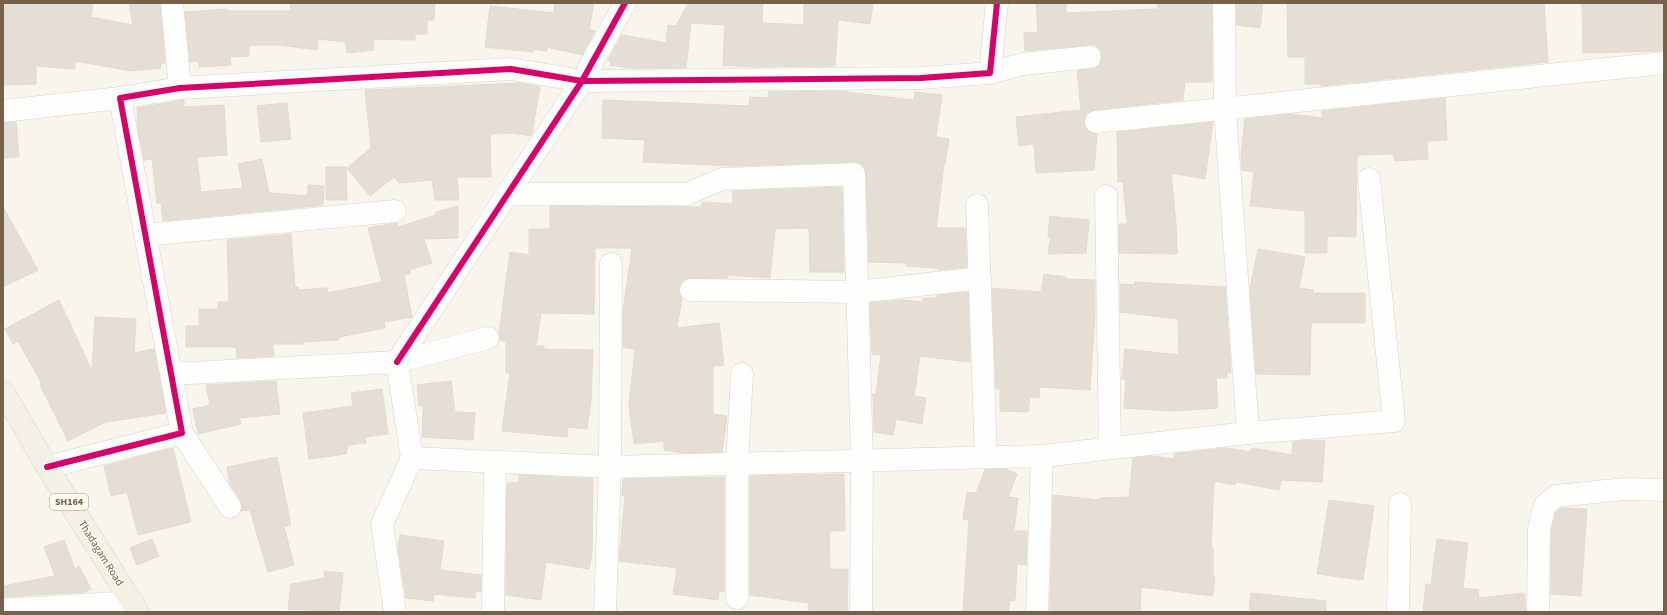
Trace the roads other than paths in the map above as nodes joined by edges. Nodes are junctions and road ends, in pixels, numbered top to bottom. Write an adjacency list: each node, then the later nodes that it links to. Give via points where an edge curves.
1 (172, 3): 9 (street)
2 (624, 3): 8 (street)
3 (997, 3): 7 (street)
4 (1224, 3): 11 (street)
5 (1090, 57): 7 (street, via 1023,64)
6 (1664, 62): 11 (street)
7 (990, 73): 8 (street, via 921,78)
8 (582, 81): 9 (street, via 511,69); 15 (street)
9 (180, 88): 10 (street)
10 (120, 98): 12 (street); 19 (street)
11 (1225, 110): 13 (street); 30 (street)
12 (3, 111)
13 (1096, 122)
14 (1369, 179): 30 (street, via 1394,420)
15 (509, 194): 23 (street, via 687,194 722,179 854,174); 25 (street)
16 (1106, 196): 31 (street)
17 (977, 205): 21 (street)
18 (395, 211): 19 (street)
19 (145, 235): 26 (street)
20 (611, 264): 39 (street)
21 (980, 278): 23 (street); 33 (street)
22 (691, 290): 23 (street)
23 (858, 292): 35 (street)
24 (488, 338): 25 (street)
25 (397, 362): 26 (street); 34 (street)
26 (171, 374): 29 (street)
27 (742, 374): 37 (street)
28 (4, 394): 38 (main road, Thadagam Road / SH164)
29 (182, 433): 38 (street); 42 (street)
30 (1248, 433): 31 (street)
31 (1110, 448): 32 (street)
32 (1042, 456): 33 (street); 50 (street)
33 (986, 457): 35 (street)
34 (412, 458): 36 (street); 46 (street, via 382,524)
35 (862, 460): 37 (street); 49 (street)
36 (495, 462): 39 (street); 47 (street)
37 (737, 463): 39 (street); 43 (street)
38 (47, 467): 44 (main road, Thadagam Road / SH164)
39 (610, 467): 48 (street)
40 (1664, 490): 52 (street, via 1625,489 1556,496 1545,505 1539,529)
41 (1400, 504): 51 (street)
42 (230, 507)
43 (737, 598)
44 (135, 607): 45 (street)
45 (3, 610)
46 (395, 612)
47 (493, 612)
48 (605, 612)
49 (861, 612)
50 (1037, 612)
51 (1398, 612)
52 (1538, 612)

